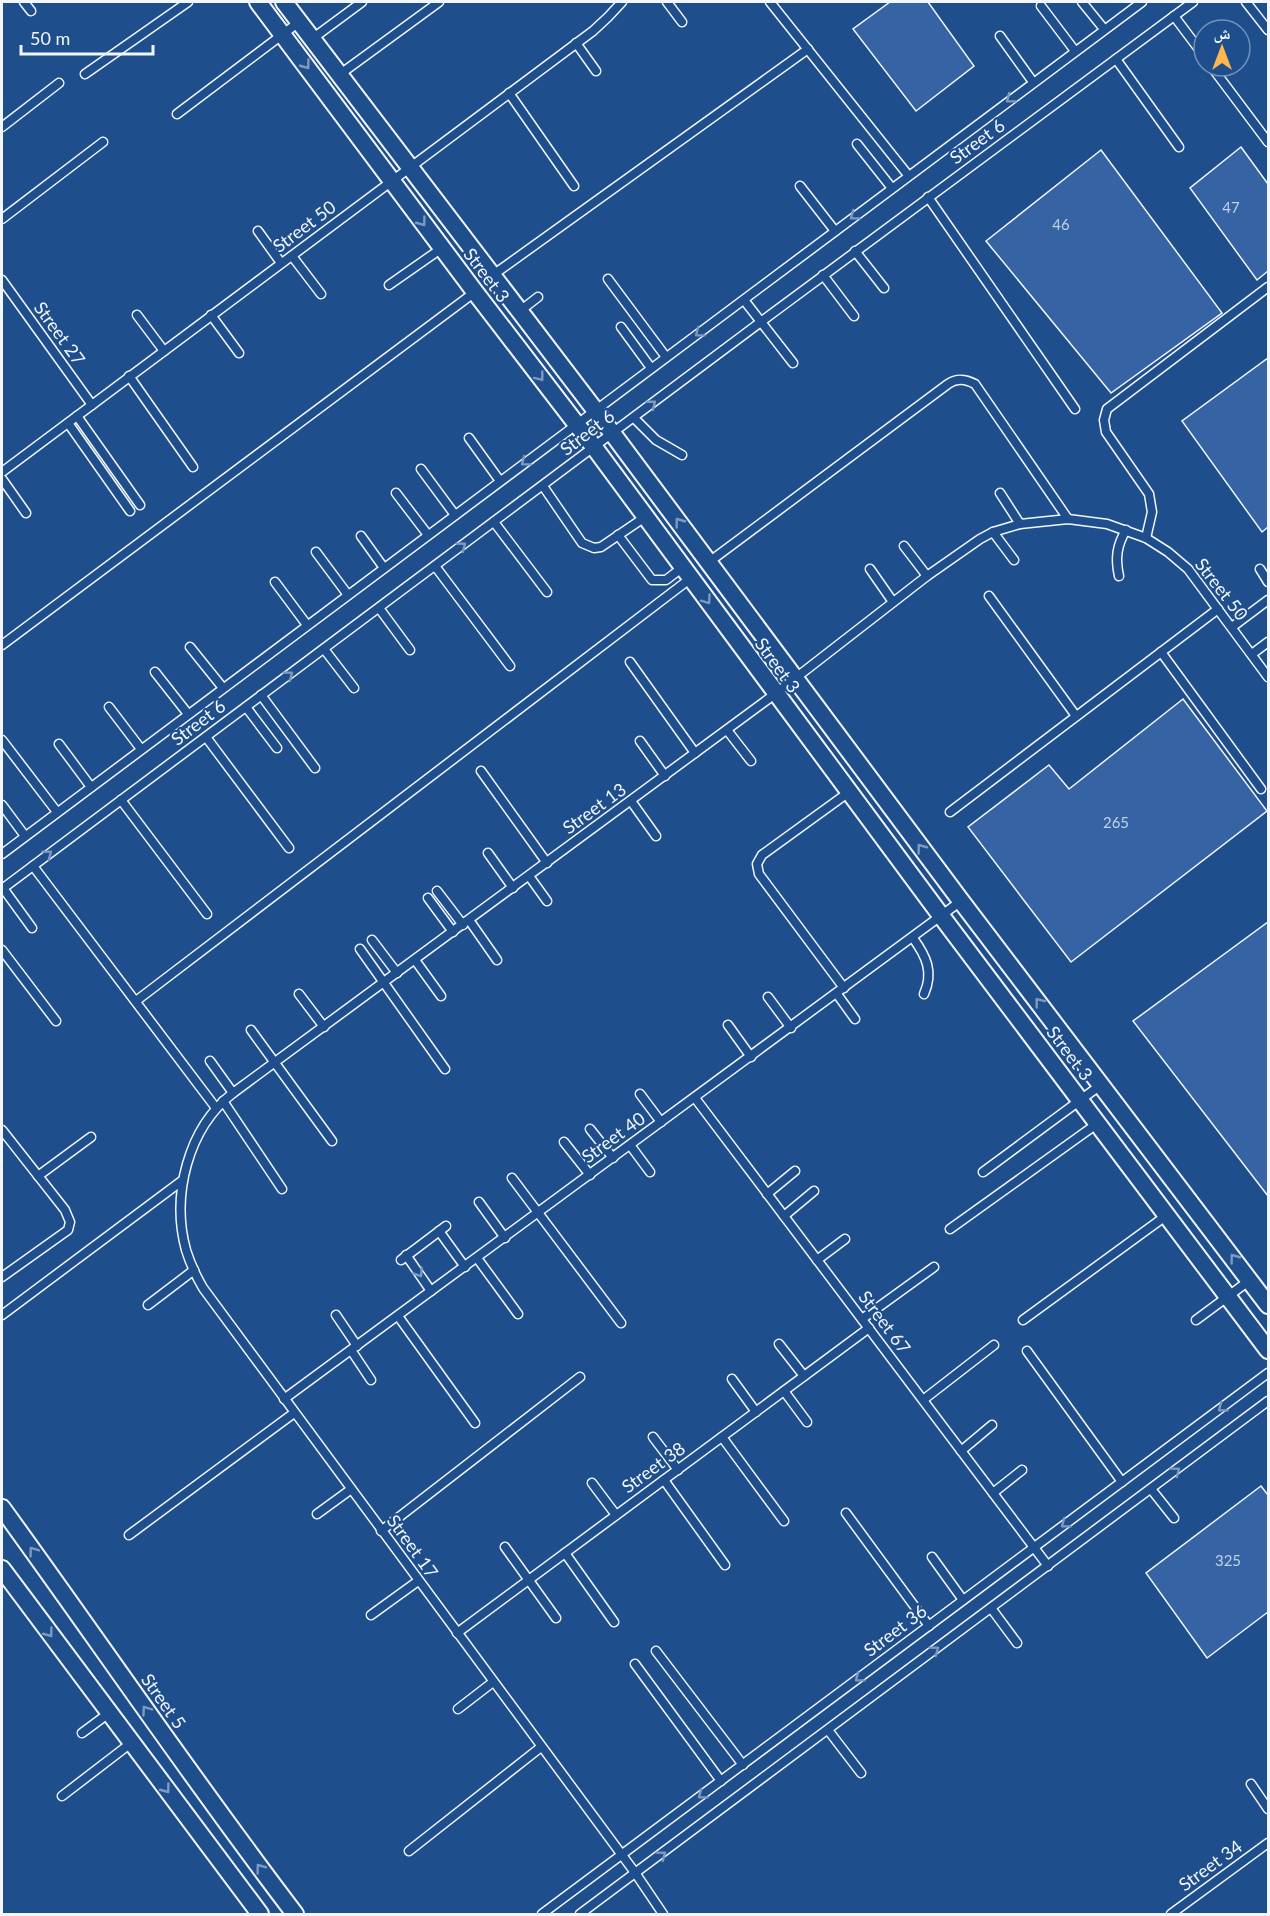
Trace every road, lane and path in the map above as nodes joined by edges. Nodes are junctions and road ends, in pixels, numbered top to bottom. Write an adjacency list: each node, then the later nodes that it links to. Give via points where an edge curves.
1 (24, 2): 15 (lane)
2 (188, 2): 30 (lane)
3 (258, 2): 21 (street, Street 3)
4 (284, 2): 17 (street, Street 3)
5 (362, 2): 23 (lane)
6 (439, 2): 31 (lane)
7 (622, 2): 25 (lane, Street 50)
8 (667, 2): 18 (lane)
9 (1082, 2): 19 (lane)
10 (1142, 2): 19 (lane, Street 6)
11 (1193, 2): 16 (lane, Street 6)
12 (1246, 2): 20 (lane)
13 (774, 3): 26 (lane)
14 (1041, 6): 27 (lane)
15 (31, 11)
16 (1174, 16): 24 (lane); 28 (lane, Street 6)
17 (299, 22): 21 (lane); 23 (street, Street 3)
18 (682, 22)
19 (1104, 29): 27 (lane, Street 6)
20 (1269, 30)
21 (283, 34): 36 (lane); 44 (street, Street 3, one-way to 44)
22 (1000, 36): 33 (lane)
23 (312, 39): 31 (street, Street 3)
24 (1192, 40)
25 (576, 43): 29 (lane); 35 (lane, Street 50)
26 (808, 49): 43 (lane); 57 (lane)
27 (1075, 51): 33 (lane, Street 6)
28 (1116, 58): 41 (lane); 48 (lane, Street 6)
29 (596, 70)
30 (85, 74)
31 (339, 75): 42 (street, Street 3)
32 (1220, 78): 39 (lane)
33 (1033, 82): 43 (lane, Street 6, one-way to 43)
34 (59, 84): 37 (lane)
35 (509, 93): 42 (lane, Street 50); 45 (lane)
36 (177, 114)
37 (2, 128)
38 (103, 142): 49 (lane)
39 (1269, 142)
40 (856, 144): 47 (lane)
41 (1179, 147)
42 (410, 167): 44 (lane, Street 50); 57 (street, Street 3)
43 (908, 175): 47 (lane, Street 6)
44 (392, 181): 52 (street, Street 3, one-way to 52); 54 (lane, Street 50)
45 (574, 186)
46 (800, 186): 51 (lane)
47 (891, 187): 51 (lane, Street 6, one-way to 51)
48 (928, 197): 53 (lane, Street 6); 80 (lane)
49 (2, 219)
50 (258, 231): 55 (lane)
51 (835, 231): 66 (lane, Street 6)
52 (442, 248): 60 (lane); 63 (street, Street 3)
53 (855, 251): 56 (lane, Street 6); 62 (lane)
54 (292, 255): 55 (lane, Street 50); 64 (lane)
55 (281, 263): 69 (lane, Street 50)
56 (823, 275): 70 (lane); 71 (lane, Street 6)
57 (493, 276): 67 (street, Street 3)
58 (608, 279): 75 (lane)
59 (2, 280): 79 (lane, Street 27)
60 (388, 285)
61 (1269, 287): 111 (lane, via 1107,409 1106,432 1149,494 1152,512)
62 (884, 288)
63 (475, 292): 85 (street, Street 3, one-way to 85); 135 (lane)
64 (321, 294)
65 (538, 297): 67 (lane)
66 (744, 300): 71 (lane); 75 (lane, Street 6, one-way to 75)
67 (520, 311): 81 (street, Street 3)
68 (137, 315): 73 (lane)
69 (211, 315): 73 (lane, Street 50); 74 (lane)
70 (854, 316)
71 (760, 321): 76 (lane); 83 (lane, Street 6, one-way to 71)
72 (621, 327): 77 (lane)
73 (164, 351): 78 (lane, Street 50)
74 (239, 353)
75 (666, 357): 77 (lane, Street 6)
76 (793, 363)
77 (651, 368): 81 (lane, Street 6)
78 (129, 376): 79 (lane, Street 50); 90 (lane)
79 (92, 405): 82 (lane, Street 50)
80 (1075, 409)
81 (596, 410): 85 (lane, Street 6); 86 (street, Street 3)
82 (77, 416): 84 (lane, Street 50); 98 (lane)
83 (634, 418): 86 (lane, Street 6); 89 (lane, via 656,440)
84 (68, 423): 92 (lane, Street 50); 99 (lane)
85 (576, 424): 88 (street, Street 3); 94 (lane, Street 6, one-way to 94)
86 (613, 434): 88 (lane, Street 6); 115 (street, Street 3, one-way to 86)
87 (469, 438): 94 (lane)
88 (594, 447): 95 (lane, Street 6); 102 (street, Street 3)
89 (682, 455)
90 (193, 467)
91 (420, 469): 101 (lane)
92 (2, 472)
93 (2, 479): 100 (lane)
94 (500, 481): 101 (lane, Street 6)
95 (543, 486): 104 (lane, Street 6); 109 (lane, via 588,547 601,547)
96 (396, 493): 108 (lane)
97 (999, 493): 105 (lane)
98 (140, 505)
99 (130, 511)
100 (26, 513)
101 (454, 515): 108 (lane, Street 6)
102 (645, 516): 109 (lane); 120 (street, Street 3)
103 (1068, 519): 105 (lane, Street 13); 106 (lane, Street 50); 115 (lane, via 975,384 958,380)
104 (494, 522): 116 (lane, Street 6, one-way to 104); 125 (lane)
105 (1020, 524): 107 (lane, Street 13)
106 (1126, 530): 111 (lane, Street 50); 122 (lane, via 1117,553)
107 (993, 532): 114 (lane); 121 (lane, Street 13)
108 (428, 535): 117 (lane, Street 6)
109 (618, 535): 120 (lane, via 652,580)
110 (361, 536): 117 (lane)
111 (1146, 538): 131 (lane, Street 50, via 1188,569)
112 (904, 546): 121 (lane)
113 (316, 552): 126 (lane)
114 (1014, 560)
115 (709, 562): 145 (street, Street 3)
116 (435, 566): 130 (lane, Street 6); 142 (lane)
117 (384, 568): 126 (lane, Street 6)
118 (870, 569): 129 (lane)
119 (1260, 569): 124 (lane)
120 (687, 573): 148 (street, Street 3, one-way to 148); 206 (lane)
121 (927, 576): 129 (lane, Street 13)
122 (1119, 576)
123 (275, 582): 132 (lane)
124 (1269, 582)
125 (547, 592)
126 (348, 595): 132 (lane, Street 6)
127 (989, 596): 153 (lane)
128 (1269, 600): 133 (lane)
129 (893, 602): 145 (lane, Street 13)
130 (379, 608): 137 (lane, Street 6); 138 (lane)
131 (1218, 609): 133 (lane, Street 50); 139 (lane)
132 (308, 625): 146 (lane, Street 6)
133 (1232, 627): 140 (lane, Street 50)
134 (1269, 642): 140 (lane)
135 (2, 645)
136 (190, 646): 146 (lane)
137 (324, 649): 147 (lane); 149 (lane, Street 6, one-way to 137)
138 (410, 650)
139 (1161, 652): 153 (lane); 167 (lane)
140 (1252, 654): 144 (lane, Street 50)
141 (630, 662): 161 (lane)
142 (510, 666)
143 (155, 672): 152 (lane)
144 (1269, 676)
145 (795, 679): 148 (lane, Street 13); 187 (street, Street 3, one-way to 145)
146 (223, 688): 152 (lane, Street 6)
147 (354, 688)
148 (776, 694): 154 (lane, Street 13); 168 (street, Street 3)
149 (261, 695): 151 (lane, Street 6); 163 (lane)
150 (109, 707): 160 (lane)
151 (246, 707): 155 (lane, Street 6); 159 (lane)
152 (188, 714): 160 (lane, Street 6)
153 (1076, 716): 173 (lane)
154 (727, 730): 161 (lane, Street 13); 162 (lane)
155 (206, 737): 169 (lane, Street 6); 176 (lane)
156 (2, 740): 172 (lane)
157 (640, 741): 165 (lane)
158 (59, 744): 166 (lane)
159 (277, 748)
160 (141, 749): 166 (lane, Street 6)
161 (695, 753): 165 (lane, Street 13)
162 (751, 761)
163 (315, 768)
164 (481, 771): 179 (lane)
165 (665, 776): 170 (lane, Street 13)
166 (91, 787): 172 (lane, Street 6)
167 (1261, 789)
168 (849, 792): 189 (street, Street 3); 201 (lane, via 762,855 757,864 759,874)
169 (121, 800): 180 (lane, Street 6, one-way to 169); 188 (lane)
170 (631, 801): 175 (lane); 179 (lane, Street 13)
171 (2, 805): 174 (lane)
172 (57, 812): 174 (lane, Street 6)
173 (950, 812)
174 (25, 836): 178 (lane, Street 6)
175 (656, 836)
176 (289, 848)
177 (488, 853): 182 (lane)
178 (2, 854)
179 (547, 863): 181 (lane, Street 13)
180 (33, 866): 183 (lane, Street 6); 206 (lane)
181 (529, 876): 182 (lane, Street 13); 186 (lane)
182 (513, 888): 190 (lane, Street 13)
183 (2, 889): 191 (lane)
184 (437, 891): 190 (lane)
185 (428, 898): 192 (lane)
186 (547, 901)
187 (961, 901): 189 (lane, Street 40); 217 (street, Street 3, one-way to 187)
188 (207, 914)
189 (942, 917): 193 (lane, Street 40); 221 (street, Street 3)
190 (466, 922): 192 (lane, Street 13); 198 (lane)
191 (32, 928)
192 (453, 932): 197 (lane, Street 13)
193 (913, 938): 201 (lane, Street 40); 203 (lane, via 929,969)
194 (372, 940): 199 (lane)
195 (360, 949): 200 (lane)
196 (2, 950): 208 (lane)
197 (415, 960): 199 (lane, Street 13); 204 (lane)
198 (498, 960)
199 (397, 973): 200 (lane, Street 13)
200 (385, 982): 210 (lane, Street 13); 216 (lane)
201 (841, 991): 207 (lane); 211 (lane, Street 40)
202 (299, 994): 210 (lane)
203 (924, 994)
204 (441, 996)
205 (768, 996): 211 (lane)
206 (136, 1001): 223 (lane)
207 (855, 1019)
208 (56, 1022)
209 (728, 1025): 213 (lane)
210 (324, 1027): 215 (lane, Street 13)
211 (791, 1028): 213 (lane, Street 40)
212 (251, 1030): 215 (lane)
213 (751, 1057): 220 (lane, Street 40)
214 (210, 1060): 218 (lane)
215 (275, 1062): 218 (lane, Street 13); 229 (lane)
216 (445, 1069)
217 (1102, 1084): 221 (lane); 256 (street, Street 3, one-way to 217)
218 (233, 1093): 222 (lane, Street 13)
219 (640, 1094): 224 (lane)
220 (695, 1098): 224 (lane, Street 40); 242 (lane, Street 67)
221 (1080, 1100): 225 (street, Street 3); 235 (lane)
222 (223, 1101): 223 (lane, Street 13); 240 (lane)
223 (216, 1108): 239 (lane, Street 13, via 190,1154)
224 (661, 1122): 231 (lane, Street 40)
225 (1098, 1123): 245 (street, Street 3); 247 (lane)
226 (590, 1129): 232 (lane)
227 (2, 1130): 237 (lane)
228 (91, 1137): 237 (lane)
229 (332, 1141)
230 (564, 1142): 236 (lane)
231 (630, 1145): 232 (lane, Street 40); 234 (lane)
232 (613, 1158): 236 (lane, Street 40)
233 (795, 1171): 242 (lane)
234 (650, 1172)
235 (983, 1172)
236 (590, 1175): 244 (lane, Street 40)
237 (38, 1176): 255 (lane, via 65,1210 68,1230)
238 (512, 1178): 244 (lane)
239 (183, 1180): 254 (lane, Street 17, via 182,1226); 262 (lane)
240 (282, 1189)
241 (814, 1191): 246 (lane)
242 (767, 1194): 246 (lane, Street 67)
243 (478, 1202): 248 (lane)
244 (538, 1213): 248 (lane, Street 40); 268 (lane)
245 (1167, 1215): 258 (street, Street 3); 266 (lane)
246 (784, 1216): 251 (lane, Street 67)
247 (950, 1229)
248 (505, 1238): 250 (lane, Street 40)
249 (845, 1239): 251 (lane)
250 (477, 1258): 252 (lane, Street 40); 261 (lane)
251 (818, 1260): 265 (lane, Street 67)
252 (465, 1267): 257 (lane, Street 40); 257 (lane, one-way to 257, via 443,1229 404,1257)
253 (934, 1267): 265 (lane)
254 (194, 1270): 259 (lane); 281 (lane, Street 17)
255 (2, 1277)
256 (1250, 1280): 258 (lane); 260 (street, Street 3)
257 (431, 1291): 264 (lane, Street 40)
258 (1228, 1296): 267 (lane); 273 (street, Street 3)
259 (148, 1305)
260 (1269, 1305)
261 (518, 1314)
262 (2, 1315)
263 (336, 1315): 272 (lane)
264 (398, 1316): 272 (lane, Street 40); 287 (lane)
265 (862, 1319): 269 (lane, Street 67)
266 (1023, 1320)
267 (1196, 1320)
268 (621, 1323)
269 (869, 1328): 276 (lane, Street 38); 282 (lane, Street 67)
270 (779, 1344): 276 (lane)
271 (994, 1345): 282 (lane)
272 (354, 1348): 279 (lane); 281 (lane, Street 40)
273 (1269, 1350)
274 (1027, 1351): 295 (lane)
275 (1269, 1373): 295 (lane, Street 36, one-way to 295)
276 (804, 1376): 280 (lane, Street 38)
277 (580, 1377): 306 (lane)
278 (732, 1379): 284 (lane)
279 (371, 1380)
280 (784, 1391): 284 (lane, Street 38); 286 (lane)
281 (284, 1399): 285 (lane, Street 17)
282 (923, 1401): 291 (lane, Street 67)
283 (1269, 1401): 297 (lane, one-way to 283)
284 (756, 1412): 290 (lane, Street 38)
285 (294, 1413): 298 (lane, Street 17); 307 (lane)
286 (807, 1422)
287 (475, 1423)
288 (992, 1425): 291 (lane)
289 (654, 1437): 292 (lane)
290 (722, 1437): 292 (lane, Street 38); 305 (lane)
291 (961, 1451): 299 (lane, Street 67)
292 (678, 1470): 294 (lane, Street 38)
293 (1022, 1470): 299 (lane)
294 (664, 1480): 303 (lane, Street 38); 312 (lane)
295 (1122, 1482): 309 (lane, Street 36, one-way to 309)
296 (592, 1483): 303 (lane)
297 (1151, 1489): 304 (lane); 313 (lane)
298 (350, 1490): 302 (lane); 306 (lane, Street 17)
299 (993, 1493): 309 (lane, Street 67)
300 (2, 1508): 345 (street, Street 5, one-way to 300, via 230,1830)
301 (846, 1513): 322 (lane)
302 (317, 1514)
303 (616, 1515): 310 (lane, Street 38)
304 (1174, 1518)
305 (784, 1521)
306 (381, 1531): 316 (lane, Street 17)
307 (129, 1535)
308 (505, 1547): 315 (lane)
309 (1034, 1547): 313 (lane, Street 67); 317 (lane, Street 36)
310 (565, 1552): 315 (lane, Street 38); 321 (lane)
311 (932, 1557): 317 (lane)
312 (725, 1565)
313 (1048, 1566): 318 (lane)
314 (3, 1574): 329 (street, one-way to 329)
315 (528, 1580): 320 (lane); 323 (lane, Street 38)
316 (418, 1581): 319 (lane); 323 (lane, Street 17)
317 (963, 1600): 322 (lane, Street 36)
318 (991, 1608): 324 (lane); 330 (lane, one-way to 318)
319 (371, 1615)
320 (556, 1618)
321 (614, 1622)
322 (929, 1626): 334 (lane, Street 36, one-way to 334)
323 (457, 1633): 327 (lane, Street 17)
324 (1017, 1643)
325 (656, 1651): 334 (lane)
326 (635, 1664): 336 (lane)
327 (493, 1682): 328 (lane); 333 (lane, Street 17)
328 (458, 1709)
329 (109, 1713): 331 (lane); 332 (street)
330 (828, 1730): 335 (lane); 343 (lane, one-way to 330)
331 (82, 1733)
332 (131, 1743): 338 (lane); 344 (street, one-way to 344)
333 (541, 1747): 341 (lane); 342 (lane, Street 17)
334 (743, 1765): 336 (lane, Street 36)
335 (861, 1773)
336 (721, 1781): 342 (lane, Street 36, one-way to 342)
337 (1251, 1784): 339 (lane)
338 (62, 1796)
339 (1269, 1809)
340 (1269, 1843): 349 (lane, Street 34)
341 (409, 1851)
342 (622, 1855): 343 (lane, Street 17); 346 (lane, Street 36)
343 (636, 1874): 347 (lane); 348 (lane, Street 17)
344 (260, 1914)
345 (295, 1914)
346 (542, 1914)
347 (580, 1914)
348 (663, 1914)
349 (1171, 1914)

